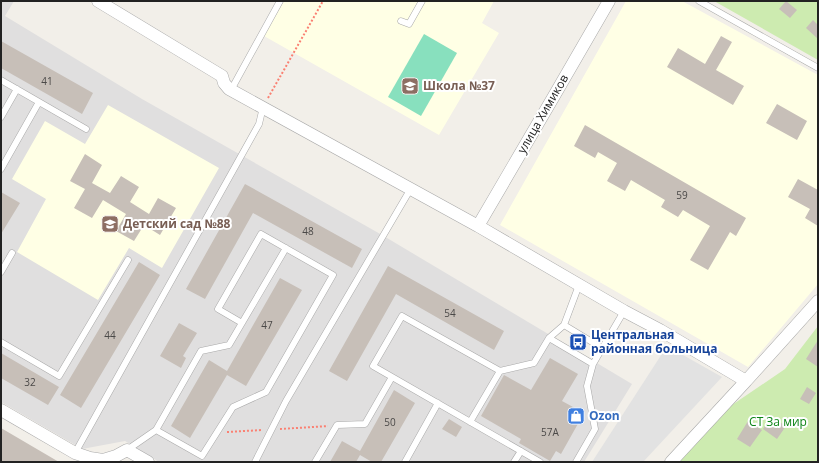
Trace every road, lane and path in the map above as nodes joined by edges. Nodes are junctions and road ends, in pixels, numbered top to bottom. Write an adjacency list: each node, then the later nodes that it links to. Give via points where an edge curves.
1 (98, 1): 11 (street, via 222,76 224,83)
2 (280, 1): 11 (lane)
3 (323, 1): 13 (path)
4 (422, 1): 7 (lane, via 409,24)
5 (608, 1): 18 (street, улица Химиков)
6 (699, 1): 8 (lane)
7 (401, 21)
8 (818, 68)
9 (1, 80): 10 (lane)
10 (17, 89): 12 (lane); 14 (lane)
11 (231, 90): 13 (street)
12 (39, 102): 15 (lane); 16 (lane)
13 (263, 107): 17 (street); 41 (lane, via 259,124)
14 (1, 117)
15 (86, 129)
16 (1, 169)
17 (410, 190): 18 (street); 43 (lane, via 286,401)
18 (478, 226): 23 (street)
19 (286, 248): 26 (lane); 26 (lane, via 261,234 218,309); 38 (lane, via 333,275 266,392 233,407 202,456)
20 (12, 253): 22 (lane)
21 (128, 260): 29 (lane, via 59,376)
22 (1, 272)
23 (579, 285): 25 (street); 27 (lane)
24 (818, 301): 34 (street)
25 (624, 311): 30 (lane); 34 (street)
26 (242, 323): 38 (lane, via 229,345 201,351)
27 (564, 325): 28 (lane); 30 (lane)
28 (549, 338): 31 (lane); 32 (lane, via 534,363)
29 (1, 342)
30 (602, 348): 31 (lane)
31 (593, 364): 48 (lane, via 587,386 595,429)
32 (500, 371): 33 (lane, via 402,316 373,366); 37 (lane)
33 (392, 377): 35 (lane); 44 (lane, via 365,424 337,425)
34 (746, 380): 49 (street)
35 (438, 403): 37 (lane); 45 (lane)
36 (1, 410): 41 (street)
37 (470, 422): 40 (lane)
38 (156, 430): 39 (lane)
39 (127, 450): 41 (street, via 103,460); 42 (street)
40 (521, 451): 46 (lane); 47 (lane)
41 (75, 453)
42 (148, 462)
43 (255, 462)
44 (315, 462)
45 (405, 462)
46 (514, 462)
47 (540, 462)
48 (576, 462)
49 (671, 462)

